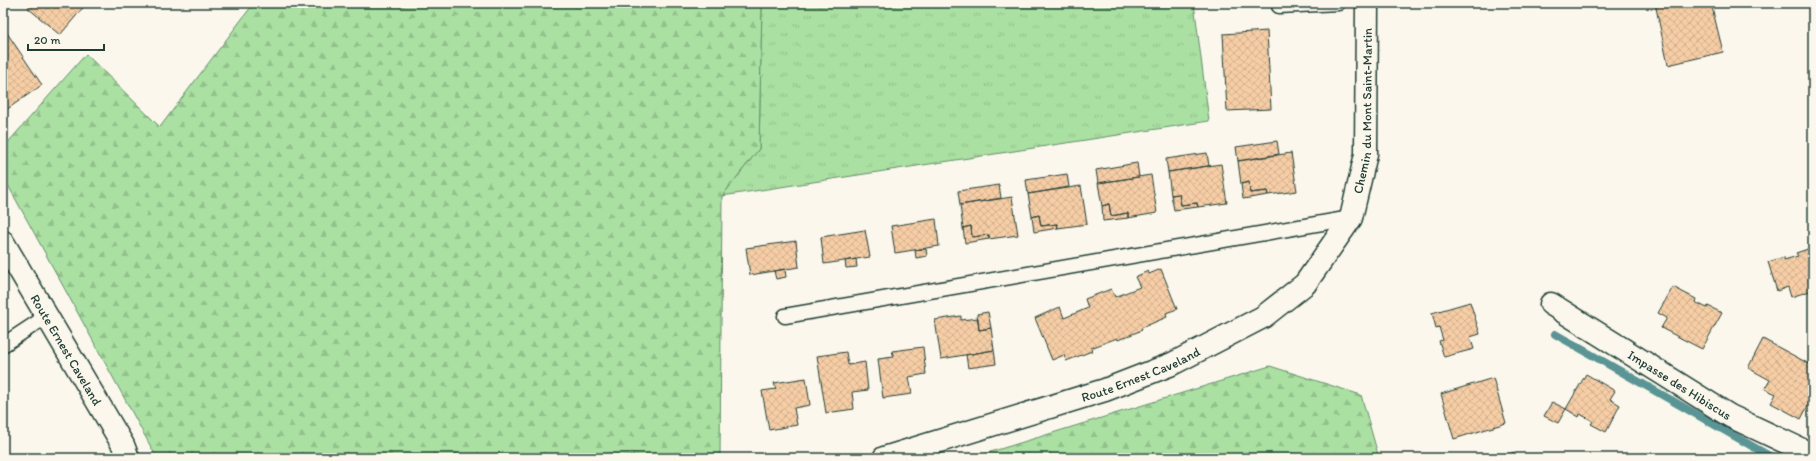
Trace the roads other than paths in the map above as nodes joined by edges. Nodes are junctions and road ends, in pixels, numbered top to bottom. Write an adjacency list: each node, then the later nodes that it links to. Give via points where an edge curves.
1 (1338, 3): 3 (lane)
2 (1367, 3): 4 (street, Chemin du Mont Saint-Martin, via 1366,154)
3 (1279, 6)
4 (1350, 218): 8 (lane); 12 (street, Route Ernest Caveland, via 1305,284 1263,317 1172,364 1105,390)
5 (3, 242): 7 (street, Route Ernest Caveland)
6 (1551, 304): 10 (street, Impasse des Hibiscus, via 1730,416)
7 (47, 316): 9 (lane); 11 (street, Route Ernest Caveland, via 123,445)
8 (785, 316)
9 (3, 345)
10 (1813, 455)
11 (128, 458)
12 (884, 458)

